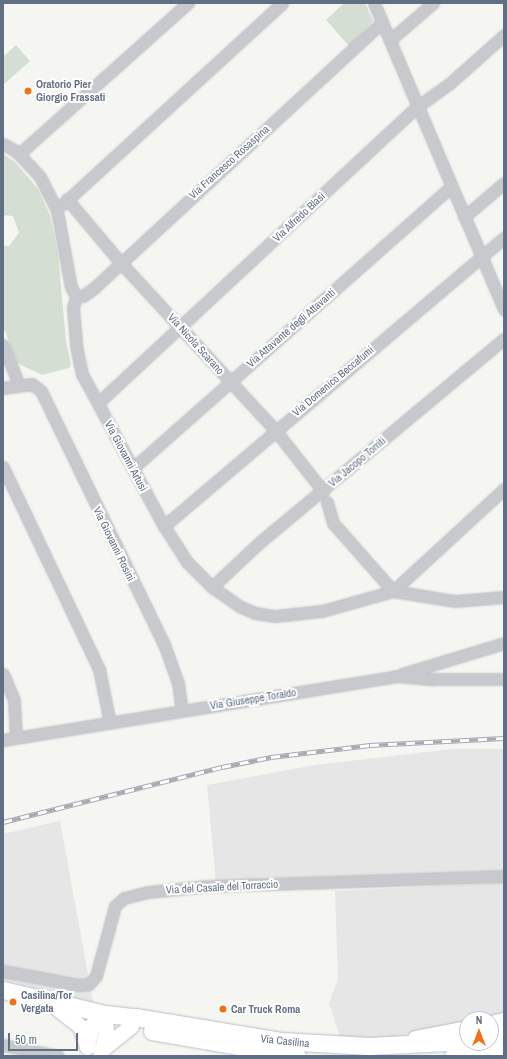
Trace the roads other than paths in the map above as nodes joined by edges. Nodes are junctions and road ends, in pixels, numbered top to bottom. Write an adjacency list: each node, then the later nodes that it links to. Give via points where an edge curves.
1 (188, 3): 10 (street)
2 (282, 3): 13 (street)
3 (374, 3): 5 (street)
4 (433, 3): 7 (street)
5 (382, 22): 7 (street); 18 (street, Via Francesco Rosaspina)
6 (504, 35): 8 (street, Via Alfredo Blasi, via 449,84)
7 (390, 40): 8 (street)
8 (417, 107): 12 (street); 21 (street, Via Alfredo Blasi)
9 (3, 144): 10 (street, Via Giovanni Artusi)
10 (19, 154): 14 (street, Via Giovanni Artusi, via 42,180)
11 (504, 183): 15 (street)
12 (450, 188): 15 (street); 24 (street, Via Attavante degli Attavanti)
13 (67, 199): 14 (street); 18 (street, Via Nicola Scarano)
14 (57, 211): 19 (street, Via Giovanni Artusi, via 71,288)
15 (464, 217): 17 (street)
16 (504, 238): 17 (street, Via Domenico Beccafumi)
17 (480, 258): 20 (street); 28 (street, Via Domenico Beccafumi)
18 (120, 262): 19 (street, Via Francesco Rosaspina, via 89,293 77,298); 21 (street, Via Nicola Scarano)
19 (76, 296): 27 (street, Via Giovanni Artusi, via 73,308 77,357 82,374)
20 (504, 310)
21 (180, 327): 24 (street, Via Nicola Scarano); 27 (street, Via Alfredo Blasi)
22 (504, 339): 32 (street, Via Jacopo Torriti)
23 (3, 345): 25 (street)
24 (230, 382): 28 (street, Via Nicola Scarano); 30 (street, Via Attavante degli Attavanti)
25 (19, 385): 26 (street); 41 (street, Via Giovanni Rosini, via 32,384 41,391 164,644 178,683)
26 (3, 388)
27 (98, 403): 30 (street, Via Giovanni Artusi)
28 (275, 430): 32 (street, Via Nicola Scarano); 33 (street, Via Domenico Beccafumi)
29 (3, 467): 42 (street, via 99,669)
30 (133, 468): 33 (street, Via Giovanni Artusi)
31 (504, 489): 35 (street)
32 (325, 497): 34 (street, Via Jacopo Torriti, via 260,542); 35 (street, via 333,523)
33 (164, 526): 34 (street, Via Giovanni Artusi, via 187,562)
34 (212, 587): 35 (street, Via Giovanni Artusi, via 241,607 255,613 275,616 322,611)
35 (393, 591): 36 (street, Via Giovanni Artusi, via 455,601)
36 (504, 597)
37 (504, 642): 39 (street)
38 (3, 674): 43 (street, via 14,700)
39 (396, 676): 40 (street, Via Giuseppe Toraldo); 41 (street, Via Giuseppe Toraldo)
40 (504, 679)
41 (182, 711): 42 (street, Via Giuseppe Toraldo)
42 (110, 723): 43 (street, Via Giuseppe Toraldo)
43 (16, 738): 44 (street, Via Giuseppe Toraldo)
44 (3, 740)
45 (504, 876): 46 (street, Via del Casale del Torraccio, via 208,886 148,892 124,898 115,906 96,976 89,984 79,986)
46 (3, 971)
47 (3, 990): 48 (main road, Via Casilina)
48 (47, 1000): 49 (main road, Via Casilina); 54 (street, via 80,1026)
49 (105, 1014): 50 (main road, Via Casilina); 51 (main road, Via Casilina, via 282,1041 369,1046); 54 (street, via 93,1022)
50 (131, 1026): 54 (street); 56 (main road, Via Casilina, via 200,1041)
51 (459, 1033)
52 (5, 1049): 55 (street)
53 (504, 1049): 57 (main road)
54 (94, 1052)
55 (58, 1056)
56 (297, 1056)
57 (453, 1056)

